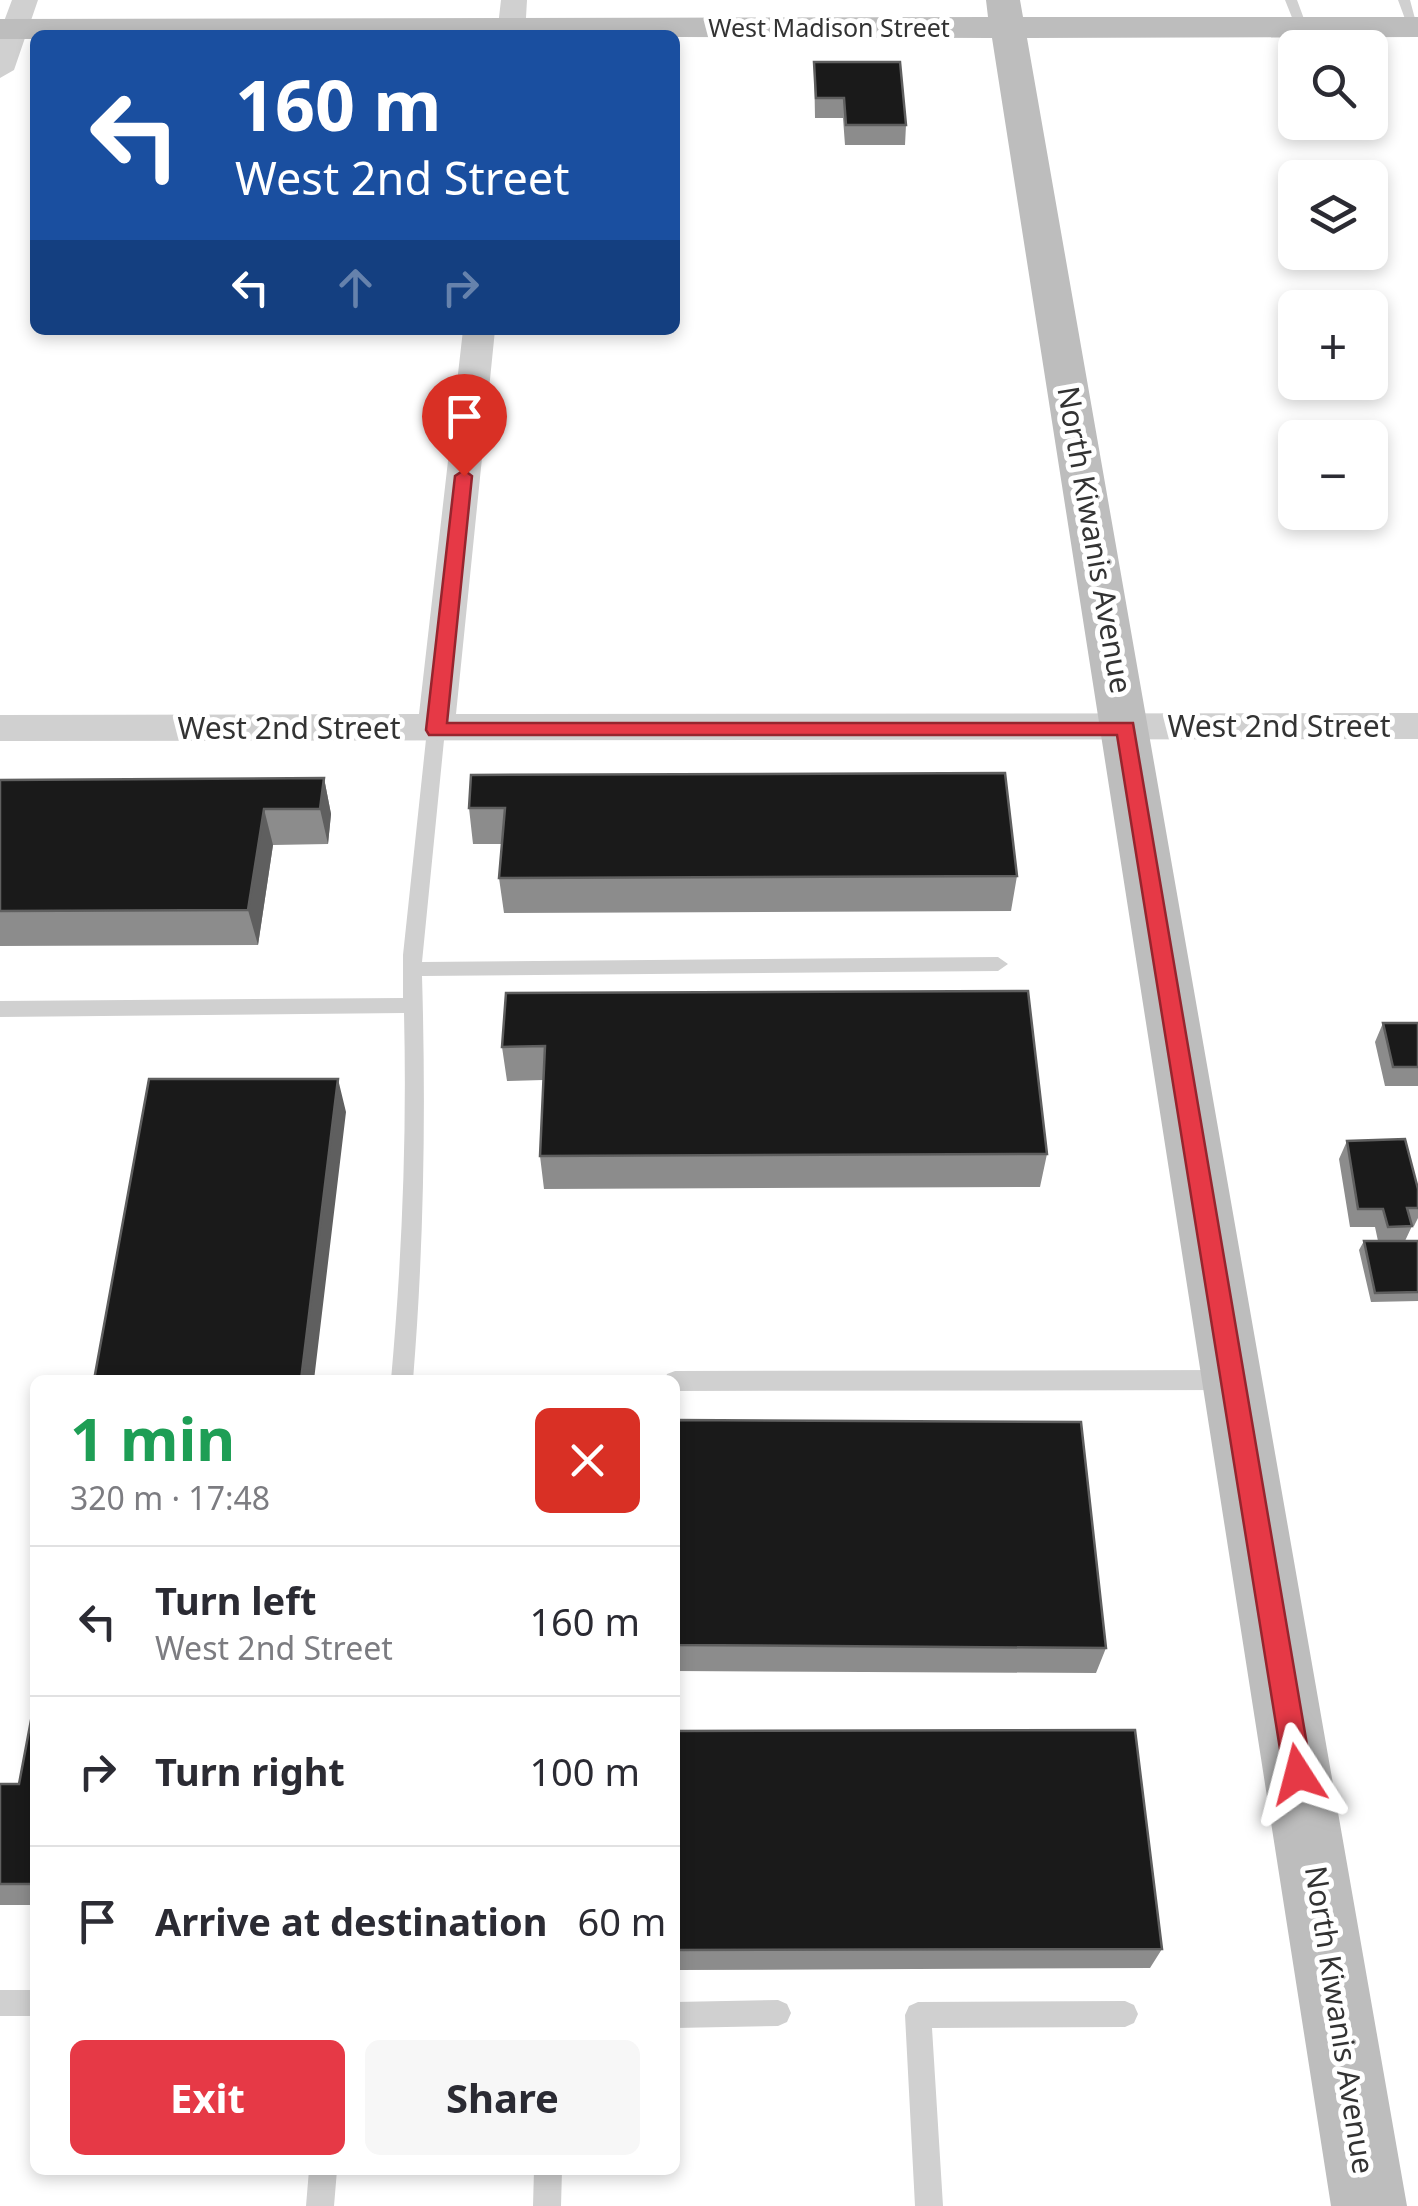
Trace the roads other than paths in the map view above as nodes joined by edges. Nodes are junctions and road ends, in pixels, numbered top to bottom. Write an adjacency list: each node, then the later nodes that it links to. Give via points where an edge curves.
1 (1006, 14): 2 (main road, West Madison Street); 5 (main road, West Madison Street); 10 (main road, North Kiwanis Avenue)
2 (1296, 14): 3 (main road, West Madison Street)
3 (1412, 18)
4 (13, 19): 5 (main road, West Madison Street); 6 (street)
5 (512, 21)
6 (0, 70)
7 (478, 335): 11 (street)
8 (1418, 726): 10 (street, West 2nd Street)
9 (0, 728): 11 (street, West 2nd Street)
10 (1126, 728): 11 (street, West 2nd Street); 17 (main road, North Kiwanis Avenue)
11 (436, 730): 13 (lane)
12 (998, 964): 13 (lane)
13 (413, 969): 14 (lane)
14 (414, 1005): 15 (lane); 16 (lane, via 412,1254)
15 (0, 1009)
16 (402, 1375)
17 (1233, 1380): 18 (lane); 29 (main road, North Kiwanis Avenue)
18 (680, 1381)
19 (0, 2003): 20 (lane)
20 (30, 2003)
21 (778, 2013): 22 (lane)
22 (680, 2014)
23 (1125, 2014): 28 (lane, via 918,2015)
24 (323, 2175): 26 (lane)
25 (548, 2175): 27 (lane)
26 (320, 2206)
27 (547, 2206)
28 (928, 2206)
29 (1369, 2206)

